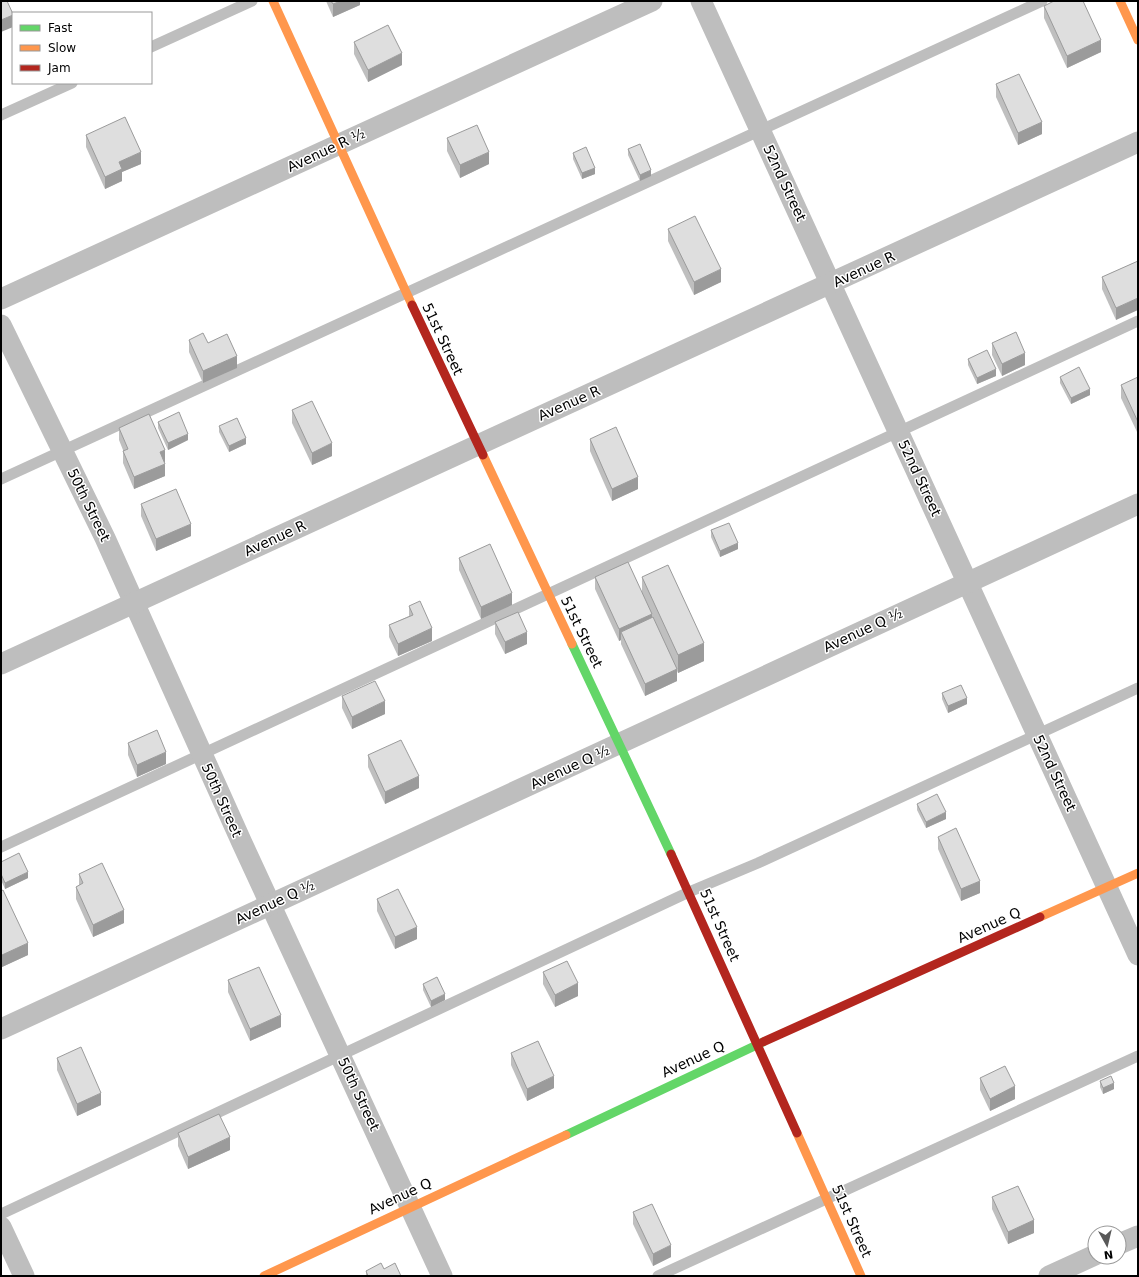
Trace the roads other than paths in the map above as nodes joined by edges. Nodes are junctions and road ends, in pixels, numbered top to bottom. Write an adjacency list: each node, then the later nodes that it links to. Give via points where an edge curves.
1 (252, 1): 8 (lane)
2 (274, 1): 13 (street, 51st Street)
3 (652, 1): 13 (street, Avenue R ½)
4 (701, 1): 11 (street, 52nd Street)
5 (1042, 1): 11 (lane)
6 (1120, 1): 7 (street)
7 (1138, 40)
8 (152, 47)
9 (70, 84): 10 (lane)
10 (1, 115)
11 (760, 130): 14 (street, 52nd Street); 15 (lane)
12 (1138, 142): 14 (street, Avenue R)
13 (338, 145): 15 (street, 51st Street); 16 (street, Avenue R ½)
14 (831, 284): 19 (street, 52nd Street); 20 (street, Avenue R)
15 (406, 293): 20 (street, 51st Street); 21 (lane)
16 (1, 299)
17 (1138, 321): 19 (lane)
18 (1, 325): 21 (street, 50th Street)
19 (899, 432): 24 (street, 52nd Street); 25 (lane)
20 (478, 445): 25 (street, 51st Street); 26 (street, Avenue R)
21 (62, 451): 22 (lane); 26 (street, 50th Street)
22 (1, 479)
23 (1138, 504): 24 (street, Avenue Q ½)
24 (967, 582): 29 (street, 52nd Street); 30 (street, Avenue Q ½)
25 (549, 595): 30 (street, 51st Street); 31 (lane)
26 (134, 603): 27 (street, Avenue R); 31 (street, 50th Street)
27 (1, 664)
28 (1138, 688): 29 (lane)
29 (1037, 734): 34 (street, 52nd Street); 35 (lane, via 758,863)
30 (620, 744): 35 (street, 51st Street); 36 (street, Avenue Q ½)
31 (202, 754): 32 (lane); 36 (street, 50th Street)
32 (1, 847)
33 (1138, 873): 34 (street, Avenue Q)
34 (1107, 888): 37 (street, 52nd Street); 39 (street, Avenue Q)
35 (689, 892): 39 (street, 51st Street); 40 (lane)
36 (270, 905): 38 (street, Avenue Q ½); 40 (street, 50th Street)
37 (1138, 955)
38 (1, 1029)
39 (757, 1044): 42 (street, 51st Street); 43 (street, Avenue Q)
40 (341, 1055): 43 (street, 50th Street); 44 (lane)
41 (1138, 1056): 42 (lane)
42 (826, 1199): 52 (lane); 53 (street, 51st Street)
43 (410, 1207): 50 (street, Avenue Q); 51 (street, 50th Street)
44 (1, 1214)
45 (1, 1227): 49 (street)
46 (1138, 1236): 47 (street)
47 (1127, 1241)
48 (1087, 1259): 54 (street)
49 (24, 1276)
50 (264, 1276)
51 (442, 1276)
52 (658, 1276)
53 (861, 1276)
54 (1049, 1276)

